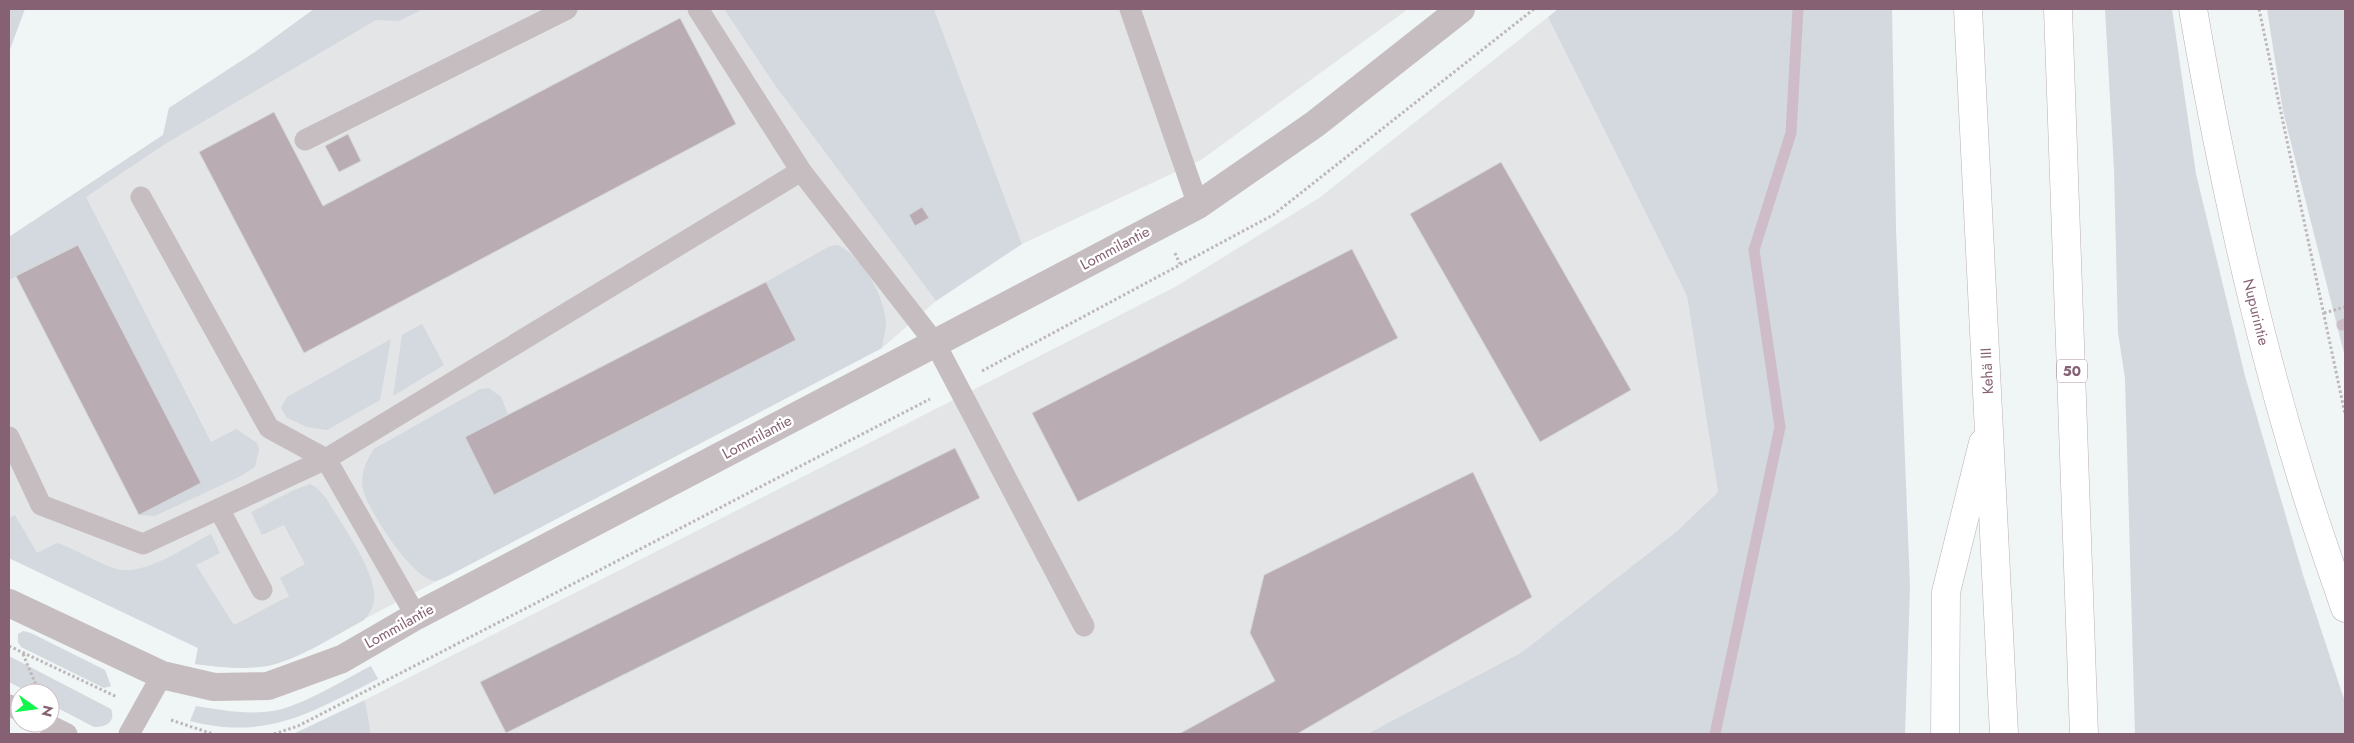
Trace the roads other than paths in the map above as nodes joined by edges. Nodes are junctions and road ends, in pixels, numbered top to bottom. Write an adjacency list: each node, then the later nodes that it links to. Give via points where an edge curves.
1 (567, 9): 8 (lane)
2 (698, 9): 9 (lane)
3 (1130, 9): 11 (lane)
4 (1461, 9): 11 (street, Lommilantie, via 1315,124)
5 (1968, 9): 13 (main road, Kehä III)
6 (2058, 9): 26 (main road, 50)
7 (2193, 9): 19 (main road, Nupurintie, via 2212,119 2252,299 2301,476)
8 (305, 140)
9 (801, 172): 12 (lane); 15 (lane)
10 (141, 197): 15 (lane, via 269,428)
11 (1198, 205): 12 (street, Lommilantie)
12 (935, 343): 20 (street, Lommilantie); 21 (lane)
13 (1990, 415): 24 (main road, via 1946,592); 25 (main road, Kehä III)
14 (9, 437): 16 (lane, via 41,505 143,544)
15 (326, 459): 16 (lane); 20 (lane)
16 (219, 509): 17 (lane)
17 (262, 590)
18 (9, 603): 22 (street, Lommilantie)
19 (2345, 608)
20 (416, 616): 22 (street, Lommilantie, via 342,659 268,686 214,687)
21 (1084, 626)
22 (162, 675): 23 (lane)
23 (129, 734)
24 (1945, 734)
25 (2004, 734)
26 (2084, 734)

